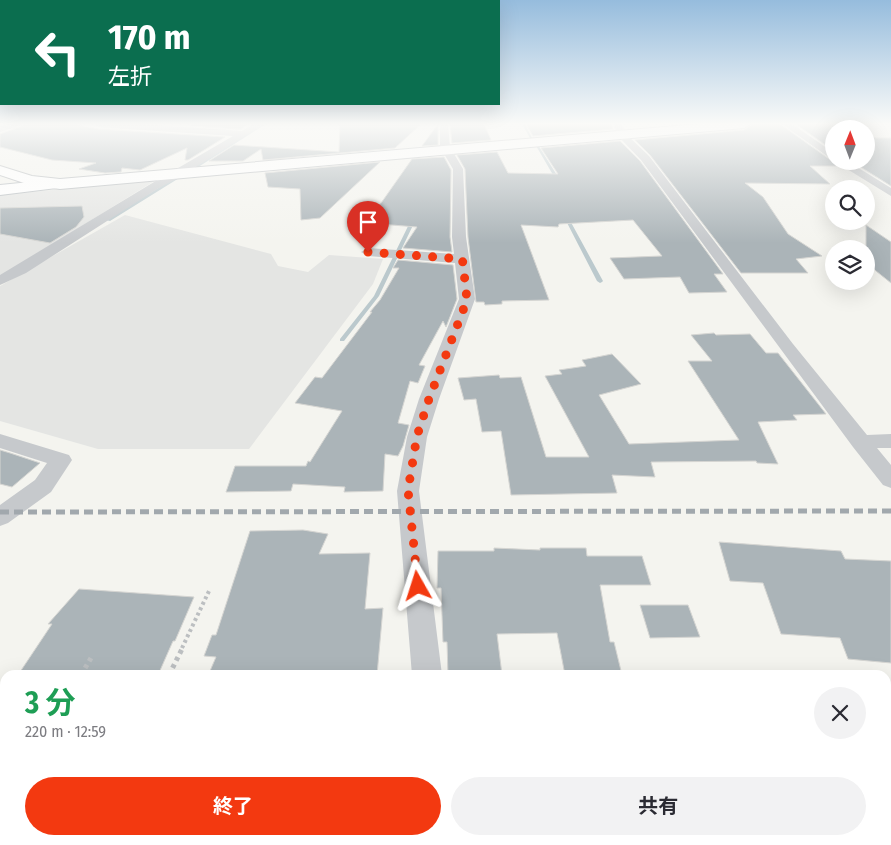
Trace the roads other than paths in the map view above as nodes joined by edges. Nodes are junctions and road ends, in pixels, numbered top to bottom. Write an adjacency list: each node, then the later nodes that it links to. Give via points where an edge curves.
1 (14, 163): 9 (main road, via 51,175)
2 (195, 163): 8 (street)
3 (307, 163): 8 (main road)
4 (455, 163): 13 (street, via 458,169)
5 (649, 163): 17 (street)
6 (0, 170): 9 (main road, via 30,180)
7 (854, 170): 11 (street)
8 (176, 175): 9 (main road); 14 (street)
9 (60, 184): 10 (main road)
10 (0, 190)
11 (891, 193)
12 (368, 252): 13 (street)
13 (462, 259): 20 (street, via 467,300 417,436 408,490)
14 (0, 281)
15 (0, 441): 19 (street, via 61,460 43,486)
16 (891, 441): 17 (street)
17 (860, 442): 18 (street)
18 (891, 480)
19 (0, 517)
20 (426, 670)

